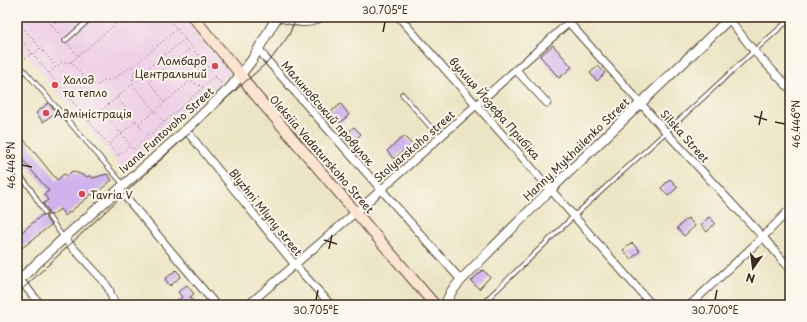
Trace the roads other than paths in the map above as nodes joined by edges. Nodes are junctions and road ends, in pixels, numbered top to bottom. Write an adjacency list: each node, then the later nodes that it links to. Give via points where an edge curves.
1 (92, 17): 10 (lane)
2 (194, 17): 15 (main road, Oleksiia Vadaturskoho Street)
3 (277, 17): 4 (street, via 303,23); 11 (street, Ivana Funtovoho Street)
4 (322, 17)
5 (399, 17): 20 (street, вулиця Йозефа Прибіка)
6 (575, 17): 9 (street, Stolyarskoho street)
7 (730, 18): 12 (street); 19 (street, Hanny Mykhailenko Street)
8 (790, 19): 12 (lane)
9 (566, 20): 14 (street, Stolyarskoho street); 19 (street, Silska Street)
10 (65, 41)
11 (259, 49): 15 (street, Ivana Funtovoho Street); 27 (street, Малиновський провулок)
12 (754, 51): 16 (street); 22 (lane)
13 (18, 63): 25 (lane)
14 (516, 70): 18 (street); 20 (street, Stolyarskoho street)
15 (241, 75): 21 (street, Ivana Funtovoho Street); 29 (main road, Oleksiia Vadaturskoho Street)
16 (790, 89)
17 (402, 94): 23 (lane)
18 (547, 103)
19 (641, 103): 22 (street, Silska Street); 26 (street, Hanny Mykhailenko Street)
20 (477, 105): 23 (street, Stolyarskoho street); 26 (street, вулиця Йозефа Прибіка)
21 (186, 130): 25 (street, Ivana Funtovoho Street); 35 (street, Blyzhni Mlyny street)
22 (666, 132): 31 (lane); 33 (street, Silska Street)
23 (440, 138): 27 (street, Stolyarskoho street)
24 (17, 172): 30 (lane)
25 (121, 187): 34 (street, Ivana Funtovoho Street); 41 (street)
26 (551, 189): 31 (street, вулиця Йозефа Прибіка); 37 (street, Hanny Mykhailenko Street)
27 (381, 190): 29 (street, Stolyarskoho street); 37 (street, Малиновський провулок)
28 (790, 209): 33 (street)
29 (356, 212): 35 (street, Stolyarskoho street); 44 (main road, Oleksiia Vadaturskoho Street)
30 (45, 213)
31 (574, 216): 46 (lane); 47 (street, вулиця Йозефа Прибіка)
32 (49, 218): 34 (lane)
33 (763, 236): 36 (street, Silska Street); 48 (street)
34 (64, 238): 38 (street, Ivana Funtovoho Street); 40 (street, via 102,279)
35 (295, 265): 42 (street, Stolyarskoho street); 43 (street, Blyzhni Mlyny street)
36 (790, 270)
37 (461, 280): 45 (street, Hanny Mykhailenko Street)
38 (18, 281): 39 (street)
39 (41, 305)
40 (117, 305)
41 (216, 305)
42 (248, 305)
43 (331, 305)
44 (435, 305)
45 (445, 305)
46 (481, 305)
47 (652, 305)
48 (690, 305)

